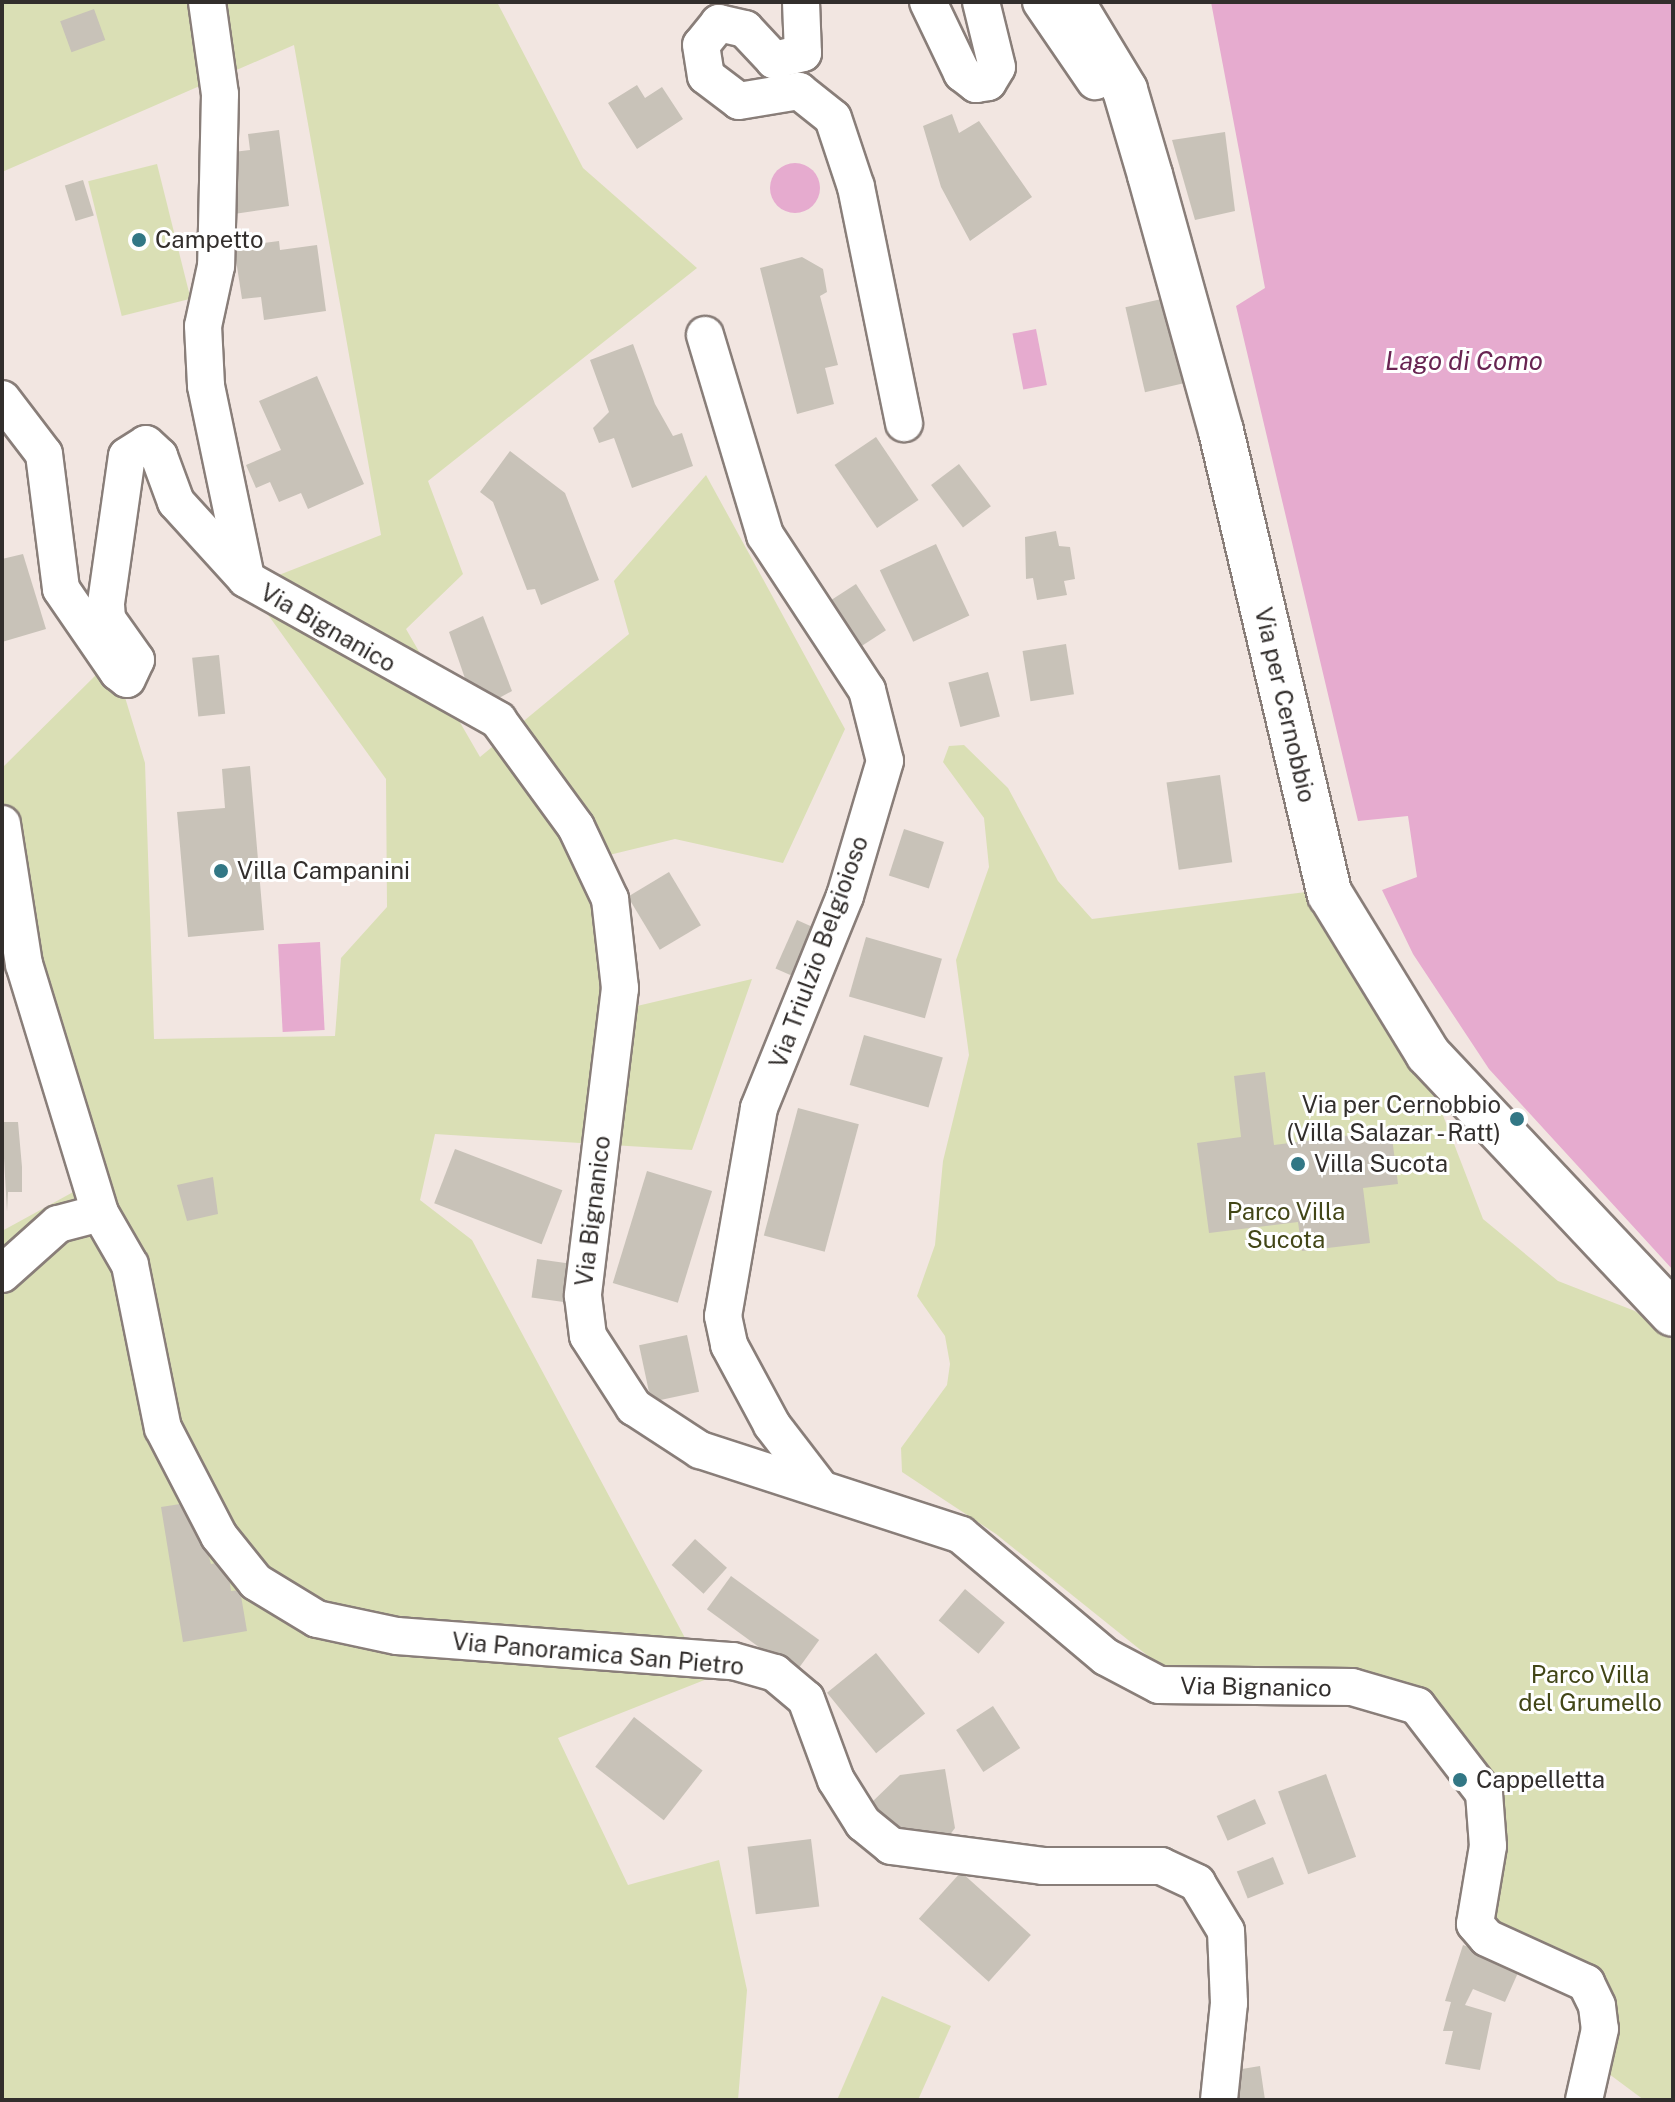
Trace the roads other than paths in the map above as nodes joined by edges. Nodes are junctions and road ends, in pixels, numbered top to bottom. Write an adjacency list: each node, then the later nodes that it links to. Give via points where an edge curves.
1 (207, 2): 11 (street, via 220,94 216,266 203,326 206,386)
2 (801, 2): 10 (street, via 803,53 774,60 745,29 719,23 701,45 706,76 739,101 799,91 833,118 856,187)
3 (928, 2): 4 (street, via 962,73 976,84 988,82 997,67)
4 (981, 2)
5 (1041, 2): 7 (street, via 1107,100 1157,259 1167,281)
6 (1072, 2): 7 (main road, Via per Cernobbio, via 1125,90)
7 (1179, 277): 15 (main road, Via per Cernobbio, via 1330,894 1428,1054)
8 (705, 335): 16 (street, Via Triulzio Belgioioso, via 765,535 867,690 885,761 845,896 759,1108 723,1316 729,1345 772,1425)
9 (2, 399): 11 (street, Via Bignanico, via 44,454 61,589 127,679 136,671 106,603 135,445 146,444 159,456 176,502)
10 (904, 423)
11 (246, 579): 16 (street, Via Bignanico, via 498,720 576,827 610,899 620,988 583,1296 588,1336 619,1388 660,1429 700,1450)
12 (2, 824): 13 (street, via 24,964)
13 (100, 1213): 14 (street, via 58,1224); 17 (street, Via Panoramica San Pietro, via 130,1265 163,1428 219,1536 286,1606 397,1636 733,1661 775,1673 806,1699 836,1780 863,1823 891,1846 1043,1866 1161,1866 1197,1883 1226,1931 1229,2003)
14 (2, 1274)
15 (1673, 1314)
16 (818, 1485): 18 (street, Via Bignanico, via 961,1535 1106,1657 1159,1685 1352,1687 1417,1706 1484,1793 1488,1846 1475,1924 1487,1938 1586,1983 1597,2006 1600,2029)
17 (1219, 2100)
18 (1584, 2100)

